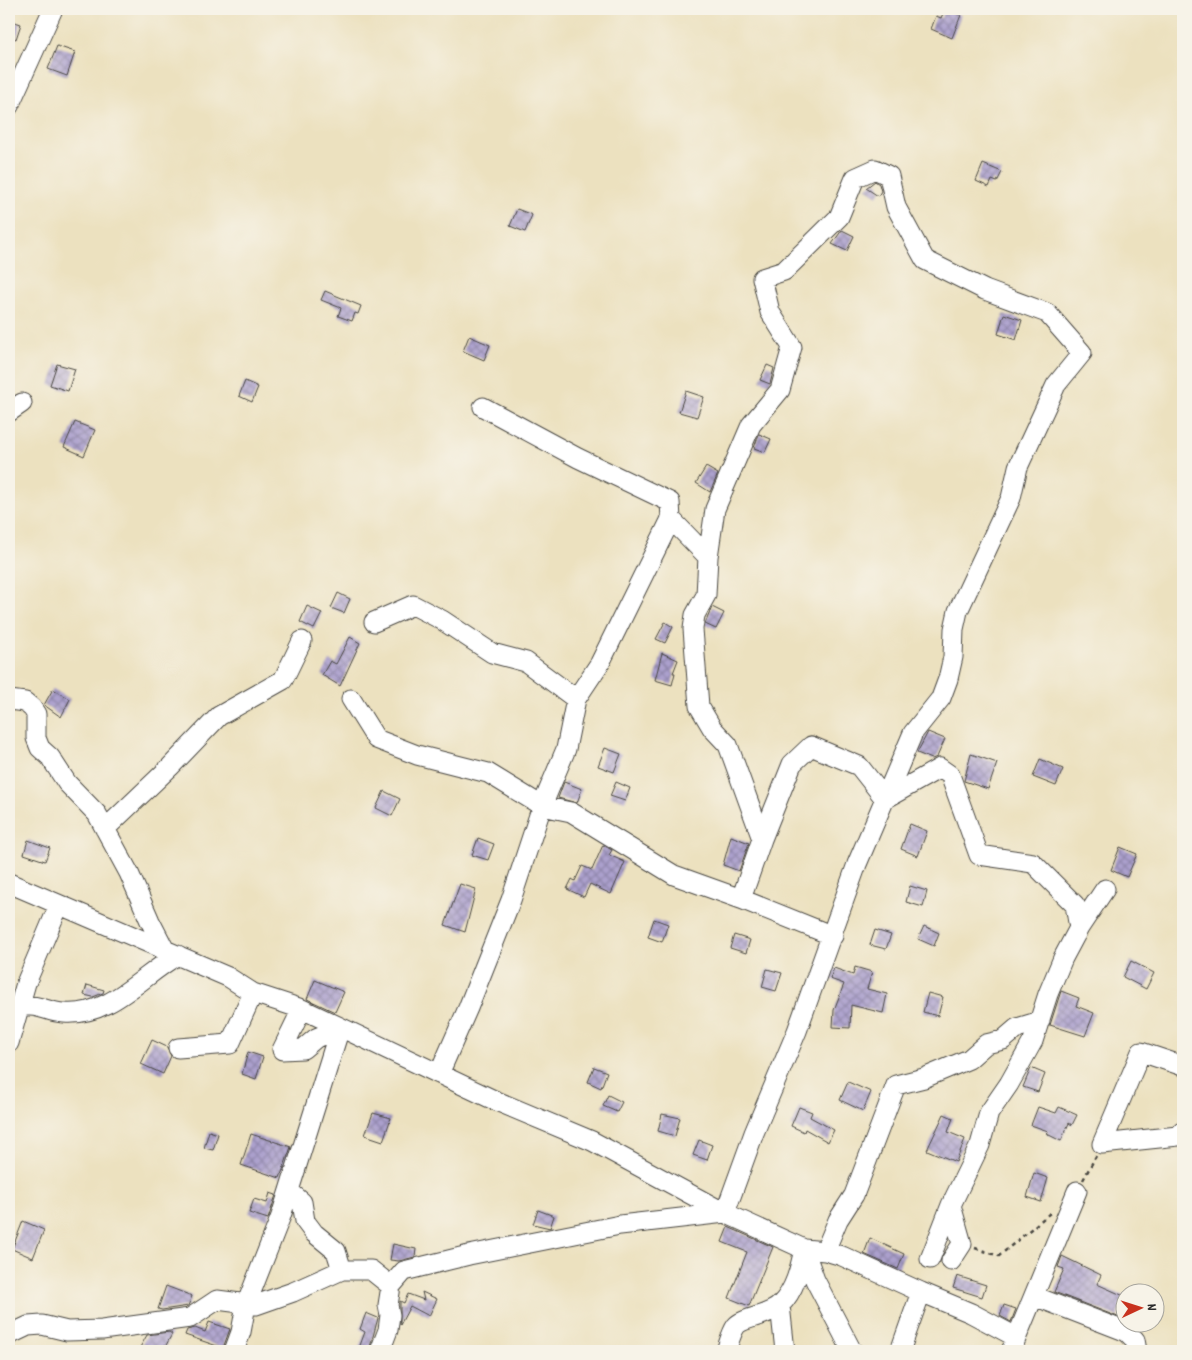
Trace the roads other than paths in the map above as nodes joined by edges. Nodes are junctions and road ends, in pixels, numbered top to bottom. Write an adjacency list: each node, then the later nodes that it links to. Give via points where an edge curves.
1 (53, 9): 2 (street)
2 (9, 106)
3 (482, 407): 4 (street, via 670,502)
4 (671, 519): 5 (street); 9 (street, via 600,663)
5 (708, 557): 11 (street, via 715,509 751,425 780,390 792,347 770,312 762,278 784,271 839,217 855,178 875,169 889,176 896,206 925,260 985,290 1047,313 1082,353 1056,385 1018,467 1011,498 958,611 948,679 940,698 913,733); 14 (street, via 706,595 695,615 693,629 699,706 712,728 728,745)
6 (374, 622): 9 (street, via 413,605 492,653 526,662)
7 (302, 641): 13 (street, via 283,680 219,716)
8 (351, 699): 12 (street, via 376,738 417,755 488,773)
9 (576, 699): 12 (street, via 566,749)
10 (9, 700): 13 (street, via 25,702 32,708 36,714 36,738 40,748 97,814)
11 (885, 800): 14 (street, via 859,766 811,746 792,764); 19 (street, via 940,768 950,775 979,855 1033,863 1075,905); 20 (street, via 857,864)
12 (542, 806): 17 (street, via 571,812 674,875); 30 (street, via 511,900)
13 (105, 829): 21 (street, via 150,921)
14 (762, 839): 17 (street)
15 (9, 883): 18 (street)
16 (1105, 890): 19 (street)
17 (741, 899): 20 (street)
18 (59, 905): 21 (street); 23 (street)
19 (1079, 928): 25 (street, via 1048,994)
20 (833, 936): 35 (street, via 798,1031 754,1133)
21 (172, 952): 22 (street, via 228,977); 23 (street, via 129,992 94,1009 64,1013 36,1004)
22 (253, 993): 24 (street); 28 (street, via 230,1044)
23 (20, 1006): 27 (street)
24 (302, 1009): 26 (street); 26 (street, via 282,1050 303,1049 316,1038)
25 (1040, 1020): 34 (street, via 1009,1084 989,1113 980,1145); 37 (street, via 1017,1028 1002,1040 986,1044 969,1059 924,1078 896,1085 854,1195 838,1220)
26 (340, 1028): 30 (street); 32 (street)
27 (9, 1043)
28 (178, 1048)
29 (1183, 1066): 31 (street, via 1141,1052 1102,1144 1178,1136)
30 (438, 1074): 35 (street, via 592,1141)
31 (1183, 1131)
32 (289, 1191): 40 (street, via 302,1202 305,1221 314,1233 336,1251); 44 (street)
33 (1077, 1191): 43 (street)
34 (951, 1205): 38 (street); 39 (street, via 962,1244)
35 (726, 1213): 36 (street); 41 (street, via 620,1225 469,1255 404,1271)
36 (804, 1249): 37 (street); 45 (street, via 792,1289); 52 (street, via 815,1280)
37 (825, 1251): 42 (street)
38 (930, 1260)
39 (951, 1261)
40 (342, 1270): 41 (street, via 371,1270); 44 (street, via 272,1300)
41 (391, 1286): 49 (street, via 388,1330)
42 (921, 1292): 47 (street, via 972,1313); 53 (street)
43 (1034, 1296): 47 (street); 54 (street, via 1127,1332 1135,1340)
44 (246, 1305): 46 (street, via 232,1300 217,1300 190,1318 102,1330 67,1331 42,1325 28,1326); 48 (street)
45 (780, 1305): 50 (street, via 762,1316 741,1322); 51 (street)
46 (9, 1335)
47 (1014, 1344)
48 (234, 1351)
49 (380, 1351)
50 (726, 1351)
51 (784, 1351)
52 (852, 1351)
53 (900, 1351)
54 (1137, 1351)

